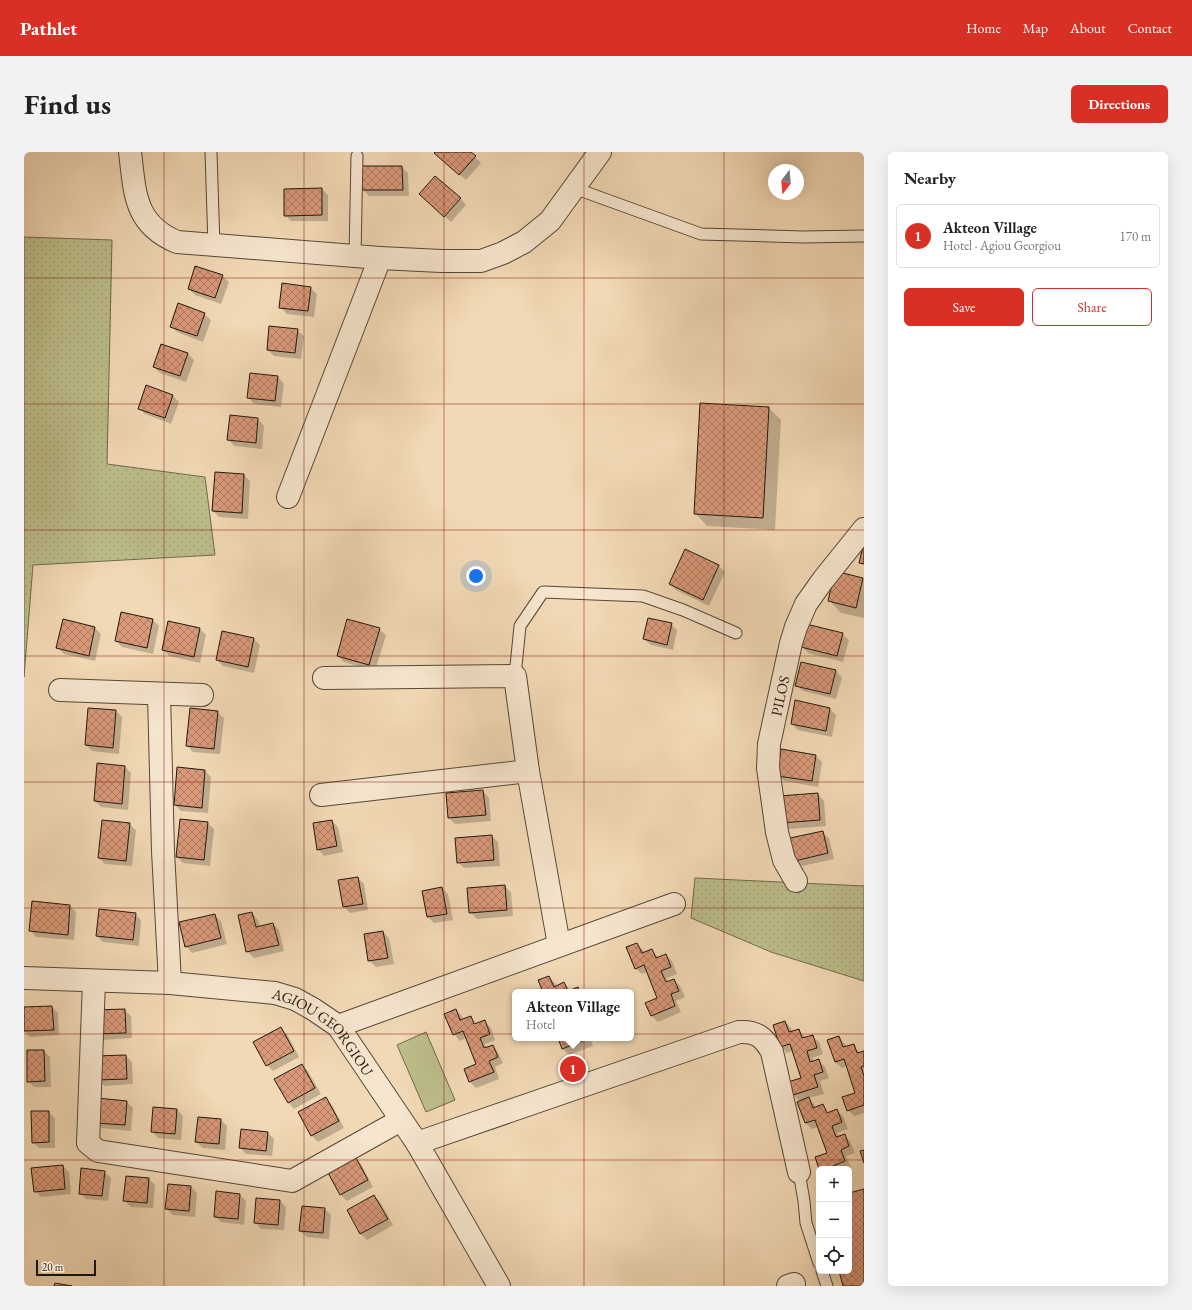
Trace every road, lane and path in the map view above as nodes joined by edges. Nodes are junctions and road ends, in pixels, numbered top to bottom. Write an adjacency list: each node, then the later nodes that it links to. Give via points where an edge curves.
1 (130, 152): 7 (street, via 139,207 147,222 166,238 177,242)
2 (211, 152): 7 (lane)
3 (600, 152): 5 (street)
4 (357, 156): 8 (lane)
5 (574, 188): 6 (lane, via 701,234); 9 (street, via 550,221 524,242 504,253 481,261)
6 (864, 236)
7 (214, 246): 8 (street)
8 (355, 256): 9 (street)
9 (380, 258): 10 (street)
10 (288, 497)
11 (864, 529): 20 (street, PILOS, via 806,604 796,626 769,744 768,768 777,832 784,860)
12 (736, 633): 13 (lane, via 643,596 543,592 520,626)
13 (515, 676): 14 (street); 18 (street)
14 (324, 678)
15 (60, 690): 16 (street)
16 (159, 694): 17 (street); 25 (street)
17 (202, 695)
18 (528, 771): 19 (street); 22 (street)
19 (322, 795)
20 (796, 881)
21 (674, 904): 22 (street)
22 (559, 945): 26 (street)
23 (24, 978): 24 (street, AGIOU GEORGIOU)
24 (94, 981): 25 (street, AGIOU GEORGIOU); 27 (street, via 88,1143 98,1151 292,1181)
25 (170, 983): 26 (street, AGIOU GEORGIOU, via 275,993 295,999)
26 (338, 1026): 27 (street, AGIOU GEORGIOU)
27 (401, 1120): 28 (street, AGIOU GEORGIOU)
28 (417, 1143): 29 (street, via 739,1032 749,1032 767,1043 772,1052); 32 (street, AGIOU GEORGIOU)
29 (799, 1172): 30 (lane, via 806,1223)
30 (816, 1254)
31 (823, 1274): 33 (lane)
32 (498, 1286)
33 (827, 1286)

